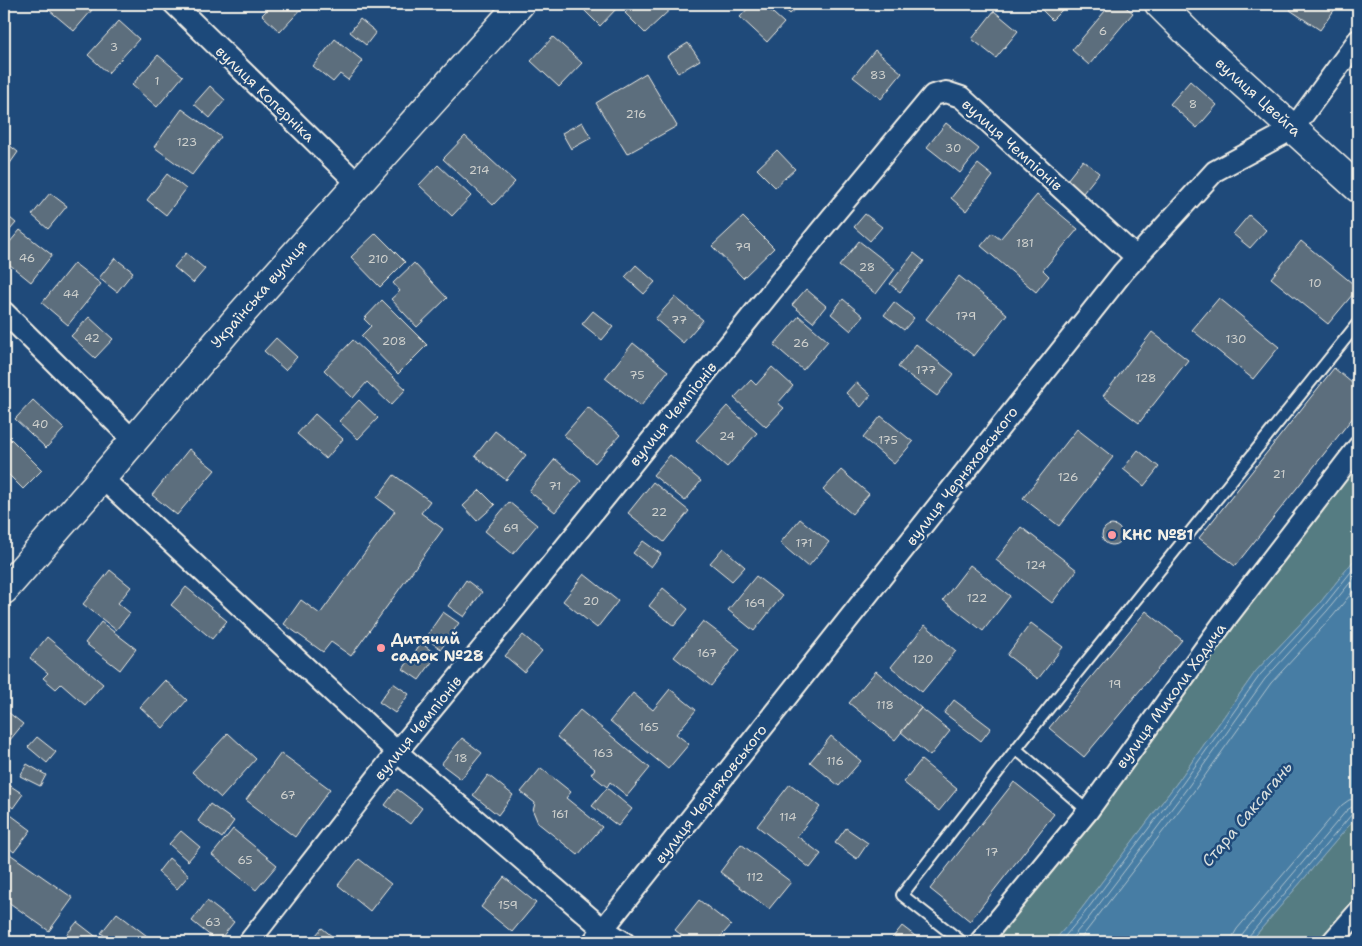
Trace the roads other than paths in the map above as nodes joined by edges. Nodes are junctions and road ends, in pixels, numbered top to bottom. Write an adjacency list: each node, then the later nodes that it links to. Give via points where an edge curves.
1 (174, 4): 6 (street, вулиця Коперніка)
2 (520, 4): 6 (main road, Українська вулиця)
3 (1159, 4): 5 (main road, вулиця Цвейга)
4 (1358, 40): 5 (street, вулиця Черняховського)
5 (1293, 129): 7 (main road, вулиця Цвейга); 8 (street, вулиця Черняховського, via 1215,171)
6 (357, 184): 11 (main road, Українська вулиця)
7 (1358, 188)
8 (1136, 257): 16 (street, вулиця Чемпіонів, via 961,97 946,92 933,95); 19 (street, вулиця Черняховського)
9 (4, 312): 11 (street)
10 (1358, 323): 15 (lane)
11 (134, 440): 13 (main road, Українська вулиця)
12 (1358, 447): 17 (street, вулиця Миколи Ходича, via 1228,616)
13 (102, 478): 14 (main road, Українська вулиця); 16 (street)
14 (4, 590)
15 (1016, 749): 17 (lane); 22 (lane, via 902,895)
16 (397, 752): 19 (street); 20 (street, вулиця Чемпіонів)
17 (1088, 811): 23 (street, вулиця Миколи Ходича)
18 (1358, 912): 24 (street)
19 (598, 936): 21 (street)
20 (250, 942)
21 (624, 942)
22 (962, 942)
23 (980, 942)
24 (1332, 942)

